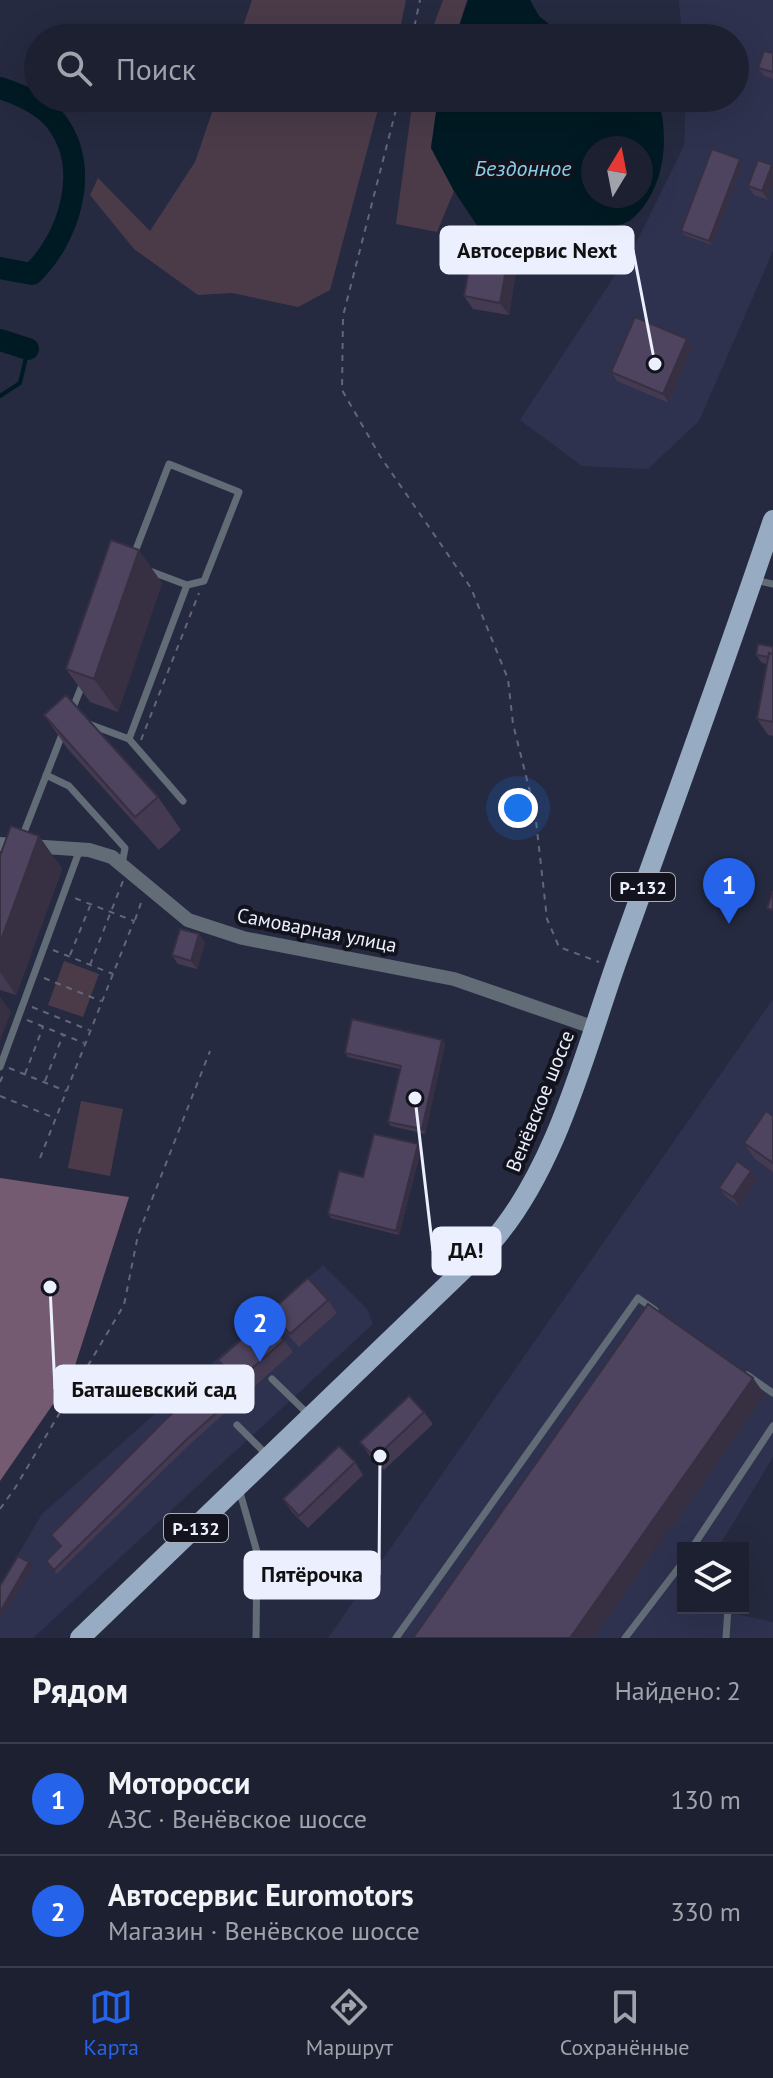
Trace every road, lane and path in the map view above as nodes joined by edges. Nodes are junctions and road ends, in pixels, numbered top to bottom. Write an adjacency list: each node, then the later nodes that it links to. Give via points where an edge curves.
1 (420, 0): 2 (path)
2 (415, 24)
3 (395, 112): 28 (path, via 343,316 342,390 380,456 471,588 508,679 513,724 535,812 547,919 559,947)
4 (773, 520): 8 (main road, Венёвское шоссе / Р-132)
5 (130, 563): 7 (lane, via 169,464 239,492)
6 (144, 569): 9 (lane)
7 (204, 581): 9 (lane); 13 (path)
8 (763, 582): 28 (main road, Венёвское шоссе / Р-132)
9 (187, 585): 12 (lane)
10 (86, 674): 11 (lane)
11 (70, 716): 12 (lane); 14 (lane)
12 (129, 739): 13 (lane)
13 (137, 749): 15 (lane)
14 (46, 775): 18 (lane); 19 (lane, via 69,786 125,848)
15 (183, 801)
16 (0, 844): 18 (street, Самоварная улица)
17 (80, 849): 18 (street, Самоварная улица); 19 (street, Самоварная улица, via 112,857); 21 (lane)
18 (18, 850)
19 (125, 867): 20 (street, Самоварная улица); 23 (path)
20 (148, 887): 24 (path); 35 (street, Самоварная улица, via 188,920 243,938 442,976)
21 (64, 893): 22 (path); 25 (lane)
22 (91, 904): 23 (path); 26 (path)
23 (111, 912): 24 (path); 27 (path)
24 (134, 921): 30 (path)
25 (44, 947): 26 (path); 29 (lane)
26 (70, 957): 27 (path)
27 (90, 965): 30 (path)
28 (614, 968): 35 (main road, Венёвское шоссе / Р-132)
29 (34, 974): 31 (path); 32 (lane)
30 (113, 974): 31 (path)
31 (102, 1001): 36 (path)
32 (23, 1004): 33 (lane); 36 (path)
33 (19, 1016): 34 (path); 40 (lane)
34 (44, 1026): 37 (path); 41 (path)
35 (595, 1028): 51 (main road, Венёвское шоссе / Р-132, via 546,1155 511,1220)
36 (91, 1030): 38 (path)
37 (63, 1034): 38 (path); 42 (path)
38 (86, 1043): 43 (path)
39 (210, 1051): 56 (path, via 138,1235 124,1305)
40 (0, 1066): 41 (path)
41 (24, 1074): 42 (path)
42 (44, 1082): 43 (path)
43 (66, 1091): 45 (path)
44 (0, 1096): 45 (path)
45 (55, 1118): 46 (path)
46 (40, 1158)
47 (663, 1316): 62 (lane, via 638,1298)
48 (736, 1367): 50 (lane)
49 (272, 1379): 51 (lane)
50 (773, 1393)
51 (311, 1417): 54 (main road, Венёвское шоссе / Р-132)
52 (237, 1425): 54 (lane)
53 (773, 1426): 57 (lane)
54 (269, 1457): 55 (main road, Венёвское шоссе / Р-132)
55 (238, 1487): 60 (main road, Венёвское шоссе / Р-132); 61 (lane, via 257,1552)
56 (0, 1509)
57 (696, 1542)
58 (677, 1570): 63 (lane)
59 (728, 1614): 64 (lane)
60 (80, 1638)
61 (256, 1638)
62 (396, 1638)
63 (625, 1638)
64 (726, 1638)

